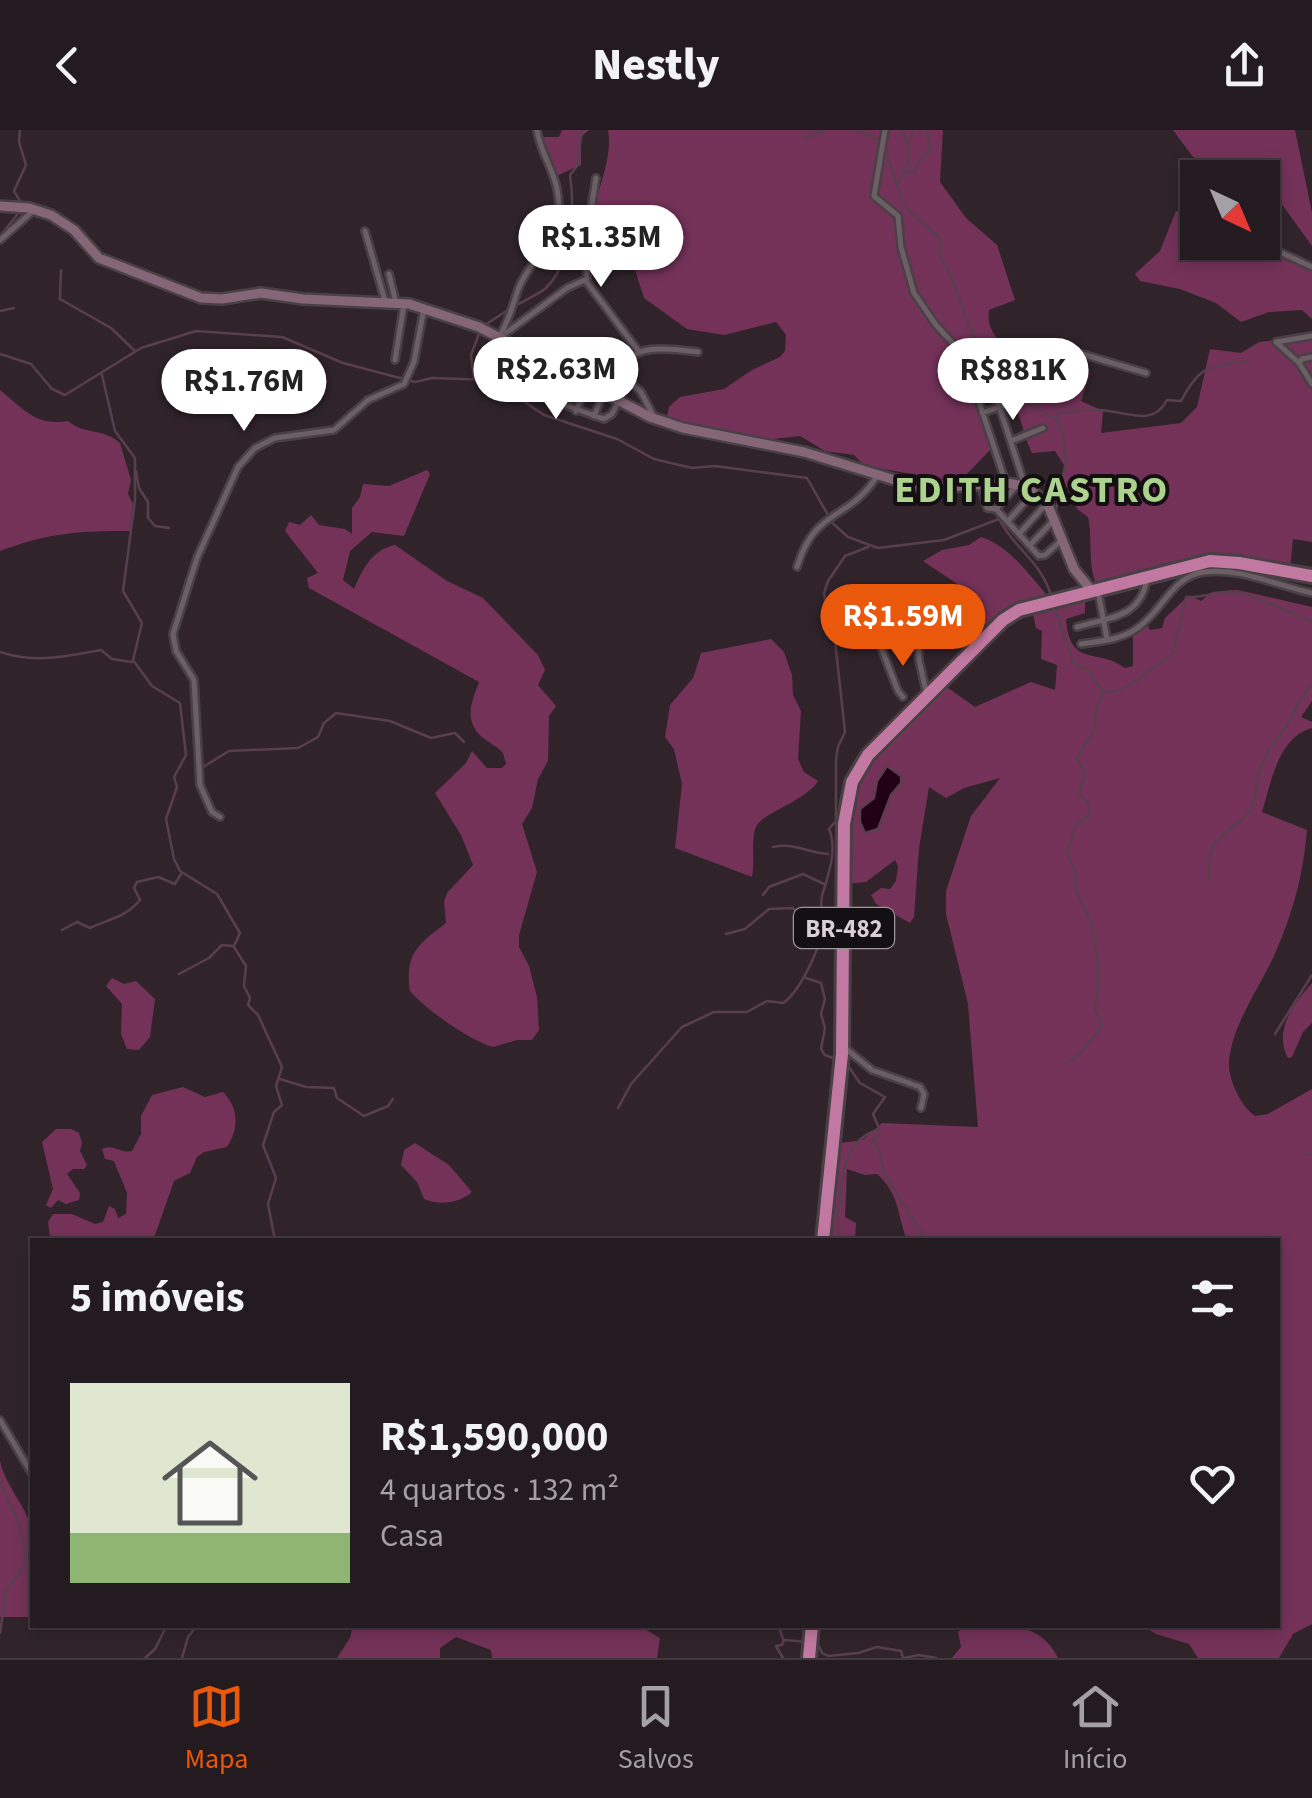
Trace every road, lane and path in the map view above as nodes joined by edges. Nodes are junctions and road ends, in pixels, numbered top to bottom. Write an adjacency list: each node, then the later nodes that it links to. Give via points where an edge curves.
1 (537, 130): 15 (street, via 558,193 554,234 520,284)
2 (886, 130): 31 (street, via 874,196 898,216 918,301 990,384)
3 (596, 178): 11 (street)
4 (0, 206): 5 (street)
5 (35, 209): 7 (street); 12 (street, via 68,225 98,258 201,298 252,293)
6 (365, 231): 12 (street)
7 (0, 240)
8 (1280, 252): 9 (street)
9 (1312, 267)
10 (389, 274): 12 (street)
11 (586, 281): 15 (street); 16 (street)
12 (395, 303): 13 (street); 19 (street)
13 (424, 308): 15 (street); 59 (street, via 408,378 334,430 275,438 255,448 238,467 197,558 173,634 194,680 200,785)
14 (1312, 336): 21 (street, via 1276,342)
15 (499, 337): 20 (street)
16 (639, 352): 17 (street); 34 (street, via 622,372)
17 (698, 352)
18 (1312, 357): 21 (street)
19 (396, 360)
20 (542, 360): 22 (street); 28 (street, via 531,387)
21 (1299, 363): 26 (street)
22 (558, 368): 24 (street); 28 (street)
23 (1146, 374): 31 (street, via 1074,354 1054,365 1021,367 1014,375 1013,402)
24 (573, 376): 25 (street); 30 (street)
25 (588, 384): 27 (street); 32 (street)
26 (1312, 384)
27 (604, 392): 29 (street); 33 (street)
28 (544, 398): 30 (street)
29 (619, 400): 33 (street, via 608,418); 34 (street)
30 (559, 404): 32 (street)
31 (1000, 408): 36 (street); 38 (street, via 982,413)
32 (576, 410): 33 (street)
33 (594, 416)
34 (656, 419): 37 (street, via 804,452)
35 (1043, 428): 36 (street)
36 (1011, 440): 40 (street)
37 (877, 476): 39 (street, via 930,487); 48 (street, via 852,506 816,527)
38 (1006, 483): 39 (street); 40 (street)
39 (981, 484): 42 (street, via 987,508)
40 (1026, 487): 41 (street); 42 (street); 44 (street)
41 (1046, 503): 43 (street); 45 (street)
42 (996, 509): 44 (street)
43 (1055, 520): 46 (street); 47 (street)
44 (1008, 521): 45 (street)
45 (1020, 534): 47 (street)
46 (1062, 539): 47 (street, via 1042,557); 51 (street, via 1074,569)
47 (1030, 546)
48 (797, 567)
49 (1148, 575): 50 (highway, BR-482, via 1218,561); 51 (highway, BR-482); 53 (street, via 1135,608)
50 (1312, 576)
51 (1094, 589): 53 (street); 57 (highway, BR-482, via 1009,616)
52 (1312, 593): 55 (street, via 1230,573 1199,573 1178,584 1136,629)
53 (1104, 619): 54 (street); 55 (street)
54 (1077, 627)
55 (1107, 640): 56 (street)
56 (1080, 644)
57 (927, 694): 58 (street, via 918,634 877,608 870,619); 60 (highway, BR-482, via 868,755 850,790 844,824)
58 (904, 697)
59 (220, 817)
60 (843, 1046): 61 (street, via 872,1070 920,1087); 62 (highway, BR-482)
61 (921, 1108)
62 (824, 1238)
63 (0, 1420): 64 (street)
64 (30, 1471)
65 (812, 1628): 66 (highway)
66 (810, 1658)

